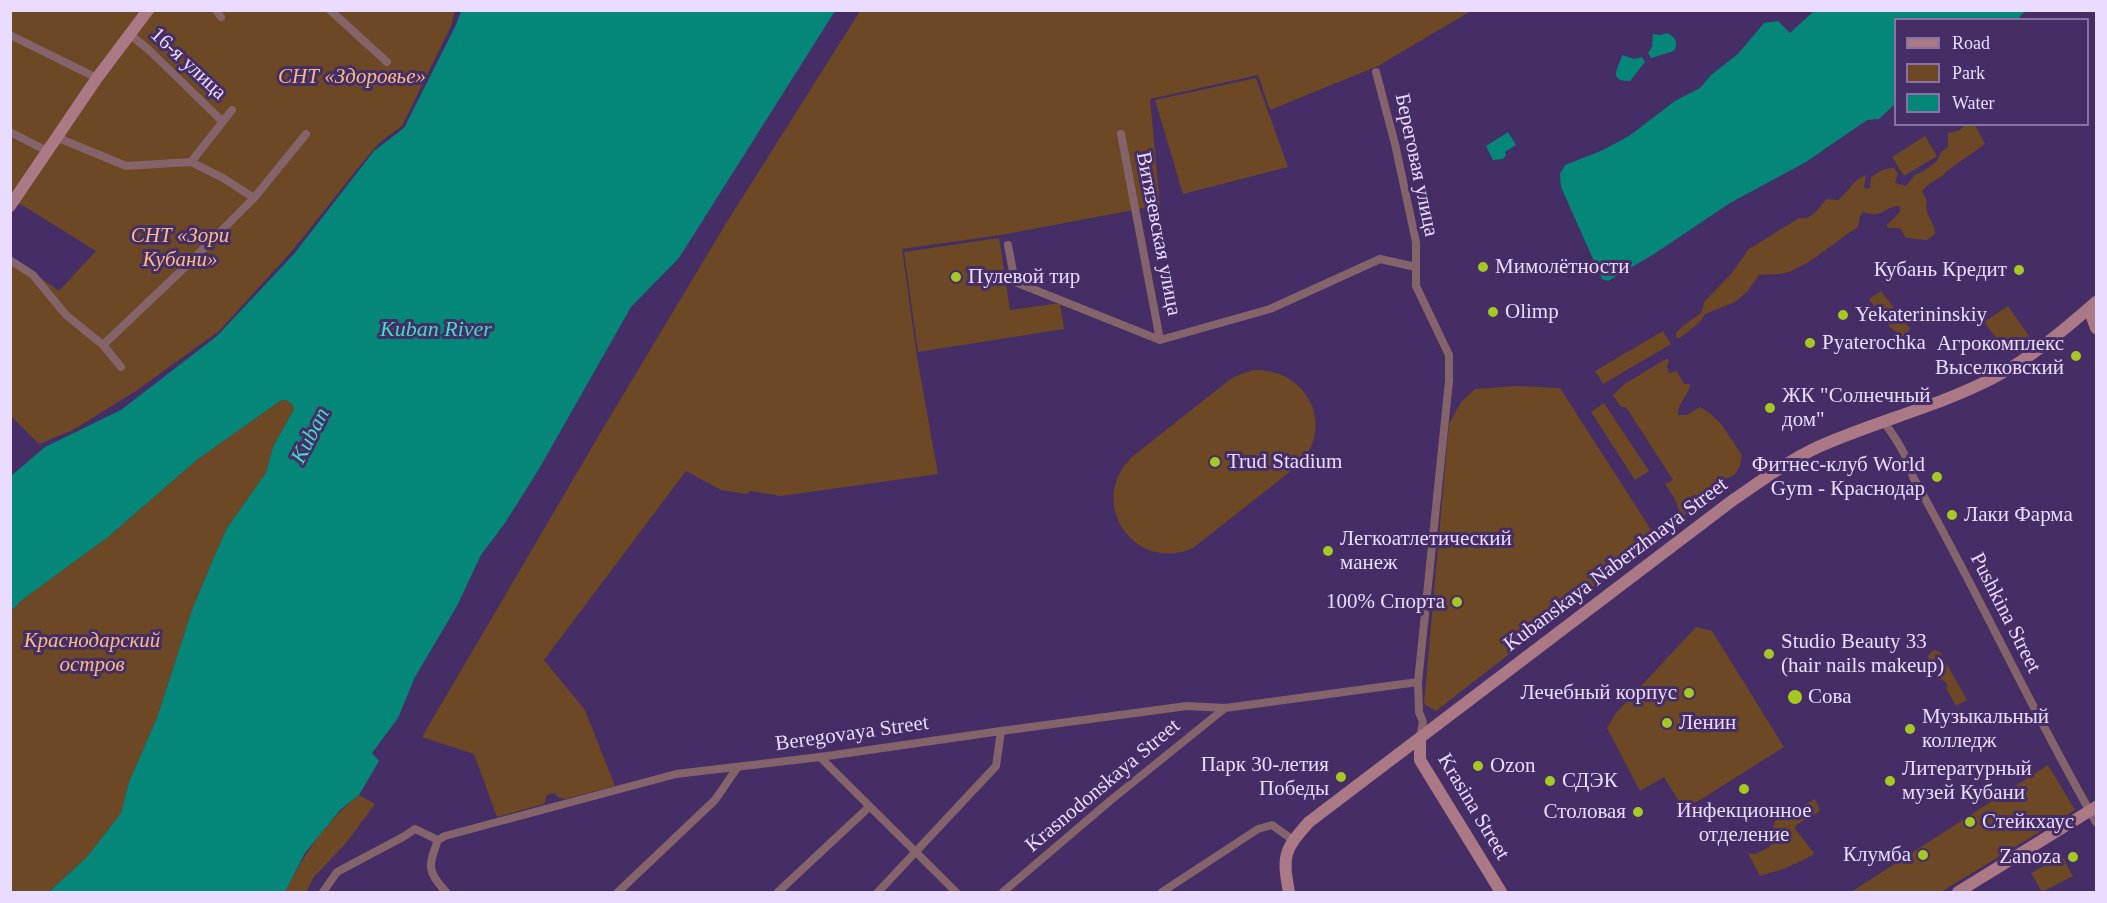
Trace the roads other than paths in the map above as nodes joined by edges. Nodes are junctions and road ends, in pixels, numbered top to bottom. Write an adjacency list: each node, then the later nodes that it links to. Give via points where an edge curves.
1 (330, 10): 5 (street)
2 (146, 11): 3 (main road)
3 (129, 34): 7 (main road); 9 (street, 16-я улица)
4 (10, 35): 7 (street)
5 (387, 63)
6 (1376, 72): 20 (street, Береговая улица, via 1416,242)
7 (97, 78): 13 (main road)
8 (232, 111): 9 (street)
9 (222, 121): 15 (street)
10 (10, 132): 14 (street)
11 (306, 134): 16 (street)
12 (1121, 135): 23 (street, Витязевская улица)
13 (57, 137): 14 (main road); 15 (street, via 126,166)
14 (47, 151): 17 (main road)
15 (191, 162): 16 (street)
16 (254, 198): 24 (street)
17 (11, 204)
18 (1008, 245): 23 (street, via 1015,282)
19 (10, 260): 24 (street, via 33,275 66,315)
20 (1416, 267): 23 (street, Береговая улица, via 1380,259 1270,309); 27 (street, Береговая улица, via 1416,286 1449,355 1450,370)
21 (2093, 306): 22 (main road); 26 (main road, Kubanskaya Naberzhnaya Street, via 2043,346 1994,377 1946,400)
22 (2097, 328)
23 (1160, 340)
24 (103, 345): 25 (street)
25 (121, 367)
26 (1883, 421): 30 (main road, Kubanskaya Naberzhnaya Street, via 1817,447 1765,478); 34 (street, Pushkina Street, via 1910,466 2036,714)
27 (1418, 682): 28 (street, Beregovaya Street); 30 (street, Береговая улица, via 1423,722)
28 (1225, 708): 29 (street, Beregovaya Street, via 1187,706); 44 (street, Krasnodonskaya Street)
29 (1001, 730): 31 (street, Beregovaya Street); 37 (street, via 996,766)
30 (1420, 738): 36 (main road, Kubanskaya Naberzhnaya Street, via 1309,822); 47 (main road, Krasina Street, via 1420,760)
31 (819, 757): 32 (street, Beregovaya Street); 33 (street)
32 (737, 768): 35 (street, Beregovaya Street, via 676,774); 40 (street, via 715,800)
33 (869, 807): 37 (street); 41 (street)
34 (2095, 815): 48 (main road); 49 (main road)
35 (438, 840): 38 (street, via 415,829 337,872); 39 (street, via 430,870)
36 (1293, 840): 45 (street, via 1272,825 1258,829); 46 (main road, via 1284,865)
37 (914, 853): 42 (street); 43 (street)
38 (323, 892)
39 (446, 892)
40 (618, 892)
41 (778, 892)
42 (878, 892)
43 (956, 892)
44 (1004, 892)
45 (1162, 892)
46 (1288, 892)
47 (1501, 892)
48 (1958, 892)
49 (1973, 892)

